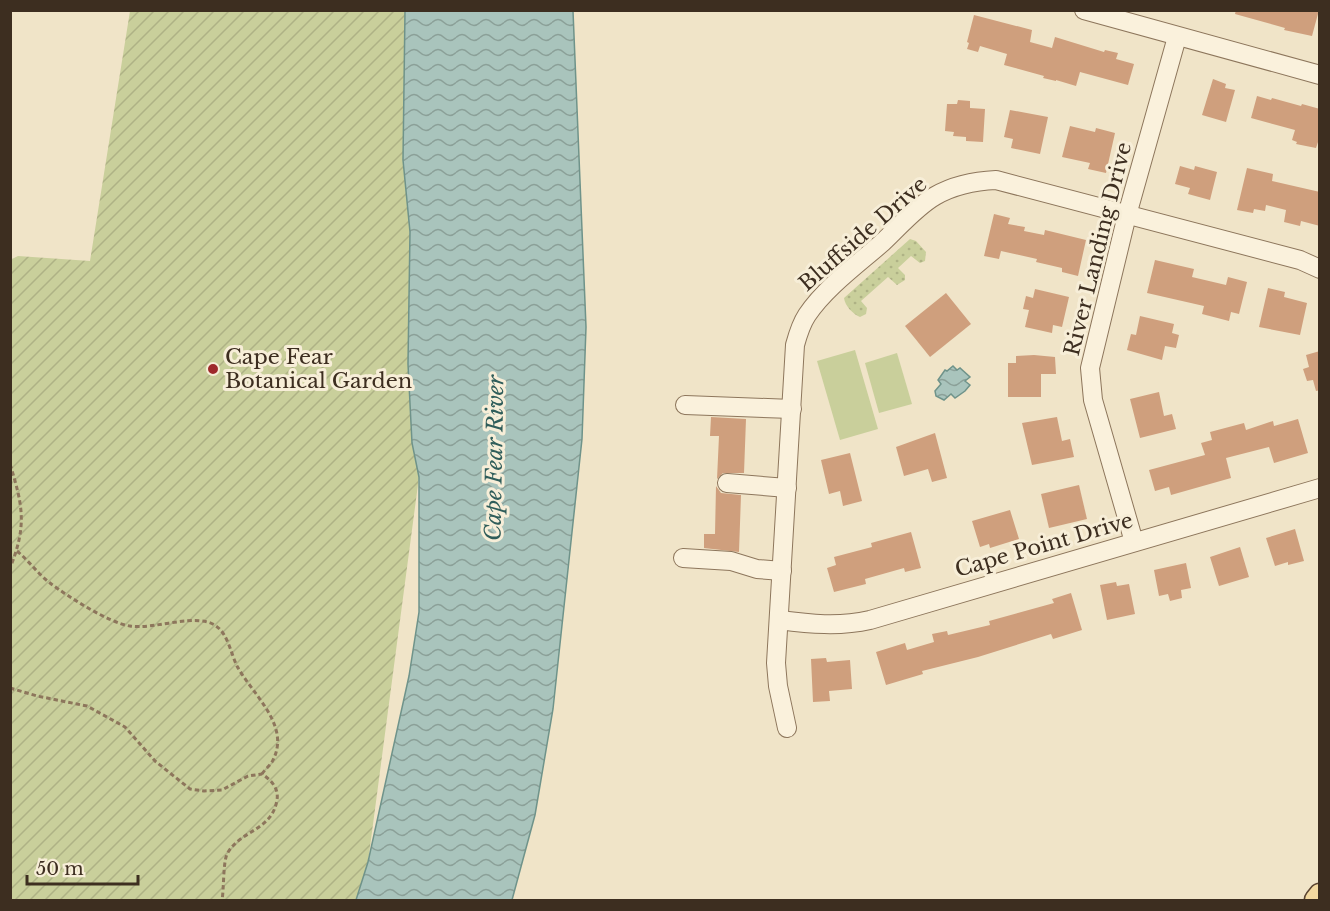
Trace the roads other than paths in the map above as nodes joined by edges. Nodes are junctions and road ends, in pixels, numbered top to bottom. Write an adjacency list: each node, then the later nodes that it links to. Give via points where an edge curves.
1 (1084, 10): 2 (street)
2 (1177, 37): 3 (street); 4 (street, River Landing Drive)
3 (1320, 75)
4 (1127, 215): 5 (street, Bluffside Drive, via 1300,260); 7 (street, Bluffside Drive, via 996,180 976,181 933,197 807,315 795,345); 11 (street, River Landing Drive, via 1090,368 1094,400)
5 (1320, 269)
6 (685, 405): 7 (street)
7 (792, 409): 9 (street, Bluffside Drive)
8 (727, 483): 9 (street)
9 (787, 488): 13 (street, Bluffside Drive)
10 (1320, 488): 11 (street, Cape Point Drive)
11 (1134, 542): 14 (street, Cape Point Drive, via 849,624)
12 (683, 558): 13 (street, via 731,561)
13 (782, 571): 14 (street, Bluffside Drive)
14 (779, 620): 15 (street, Bluffside Drive, via 776,663)
15 (787, 728)
16 (1320, 895): 17 (main road)
17 (1316, 900)

